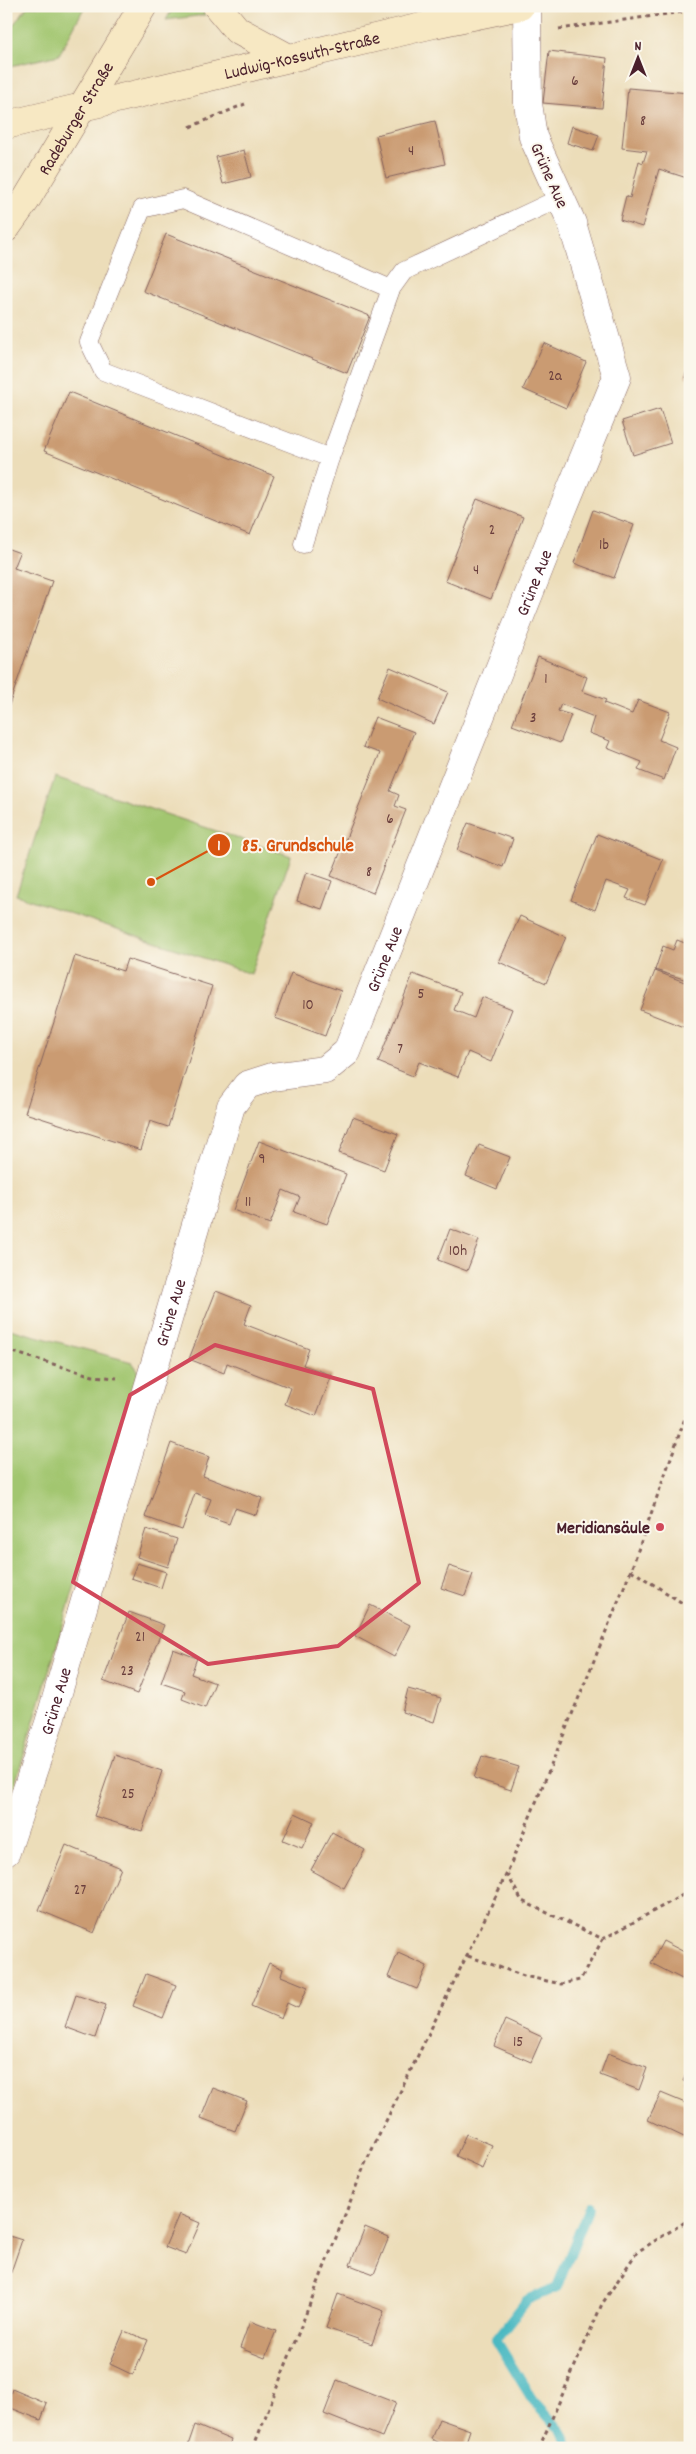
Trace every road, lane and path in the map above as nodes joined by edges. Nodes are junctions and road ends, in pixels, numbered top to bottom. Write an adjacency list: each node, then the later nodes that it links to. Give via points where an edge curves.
1 (143, 6): 6 (street, Radeburger Straße)
2 (217, 6): 5 (street, via 237,30)
3 (520, 6): 5 (street, Ludwig-Kossuth-Straße)
4 (527, 6): 8 (street, Grüne Aue, via 528,103 533,137)
5 (289, 58): 6 (street, Ludwig-Kossuth-Straße)
6 (83, 107): 7 (street, Ludwig-Kossuth-Straße); 9 (street, Radeburger Straße)
7 (6, 125)
8 (560, 198): 10 (lane, via 404,271); 14 (street, Grüne Aue, via 572,223 617,377 347,1052 325,1070 272,1077 247,1086 231,1106)
9 (6, 228)
10 (391, 289): 11 (lane); 11 (lane, via 183,199 142,209 89,342 103,371)
11 (330, 458): 12 (lane)
12 (303, 544)
13 (6, 1350): 14 (path, via 93,1376)
14 (152, 1377): 18 (street, Grüne Aue, via 49,1723)
15 (690, 1404): 16 (path)
16 (631, 1570): 17 (path); 19 (path)
17 (690, 1608)
18 (6, 1852)
19 (506, 1873): 21 (path, via 522,1902); 22 (path)
20 (690, 1891): 21 (path)
21 (603, 1938): 22 (path, via 580,1980 561,1984 524,1976)
22 (468, 1956): 24 (path, via 365,2164)
23 (690, 2219): 25 (path, via 637,2252 602,2304)
24 (253, 2448)
25 (539, 2448)

